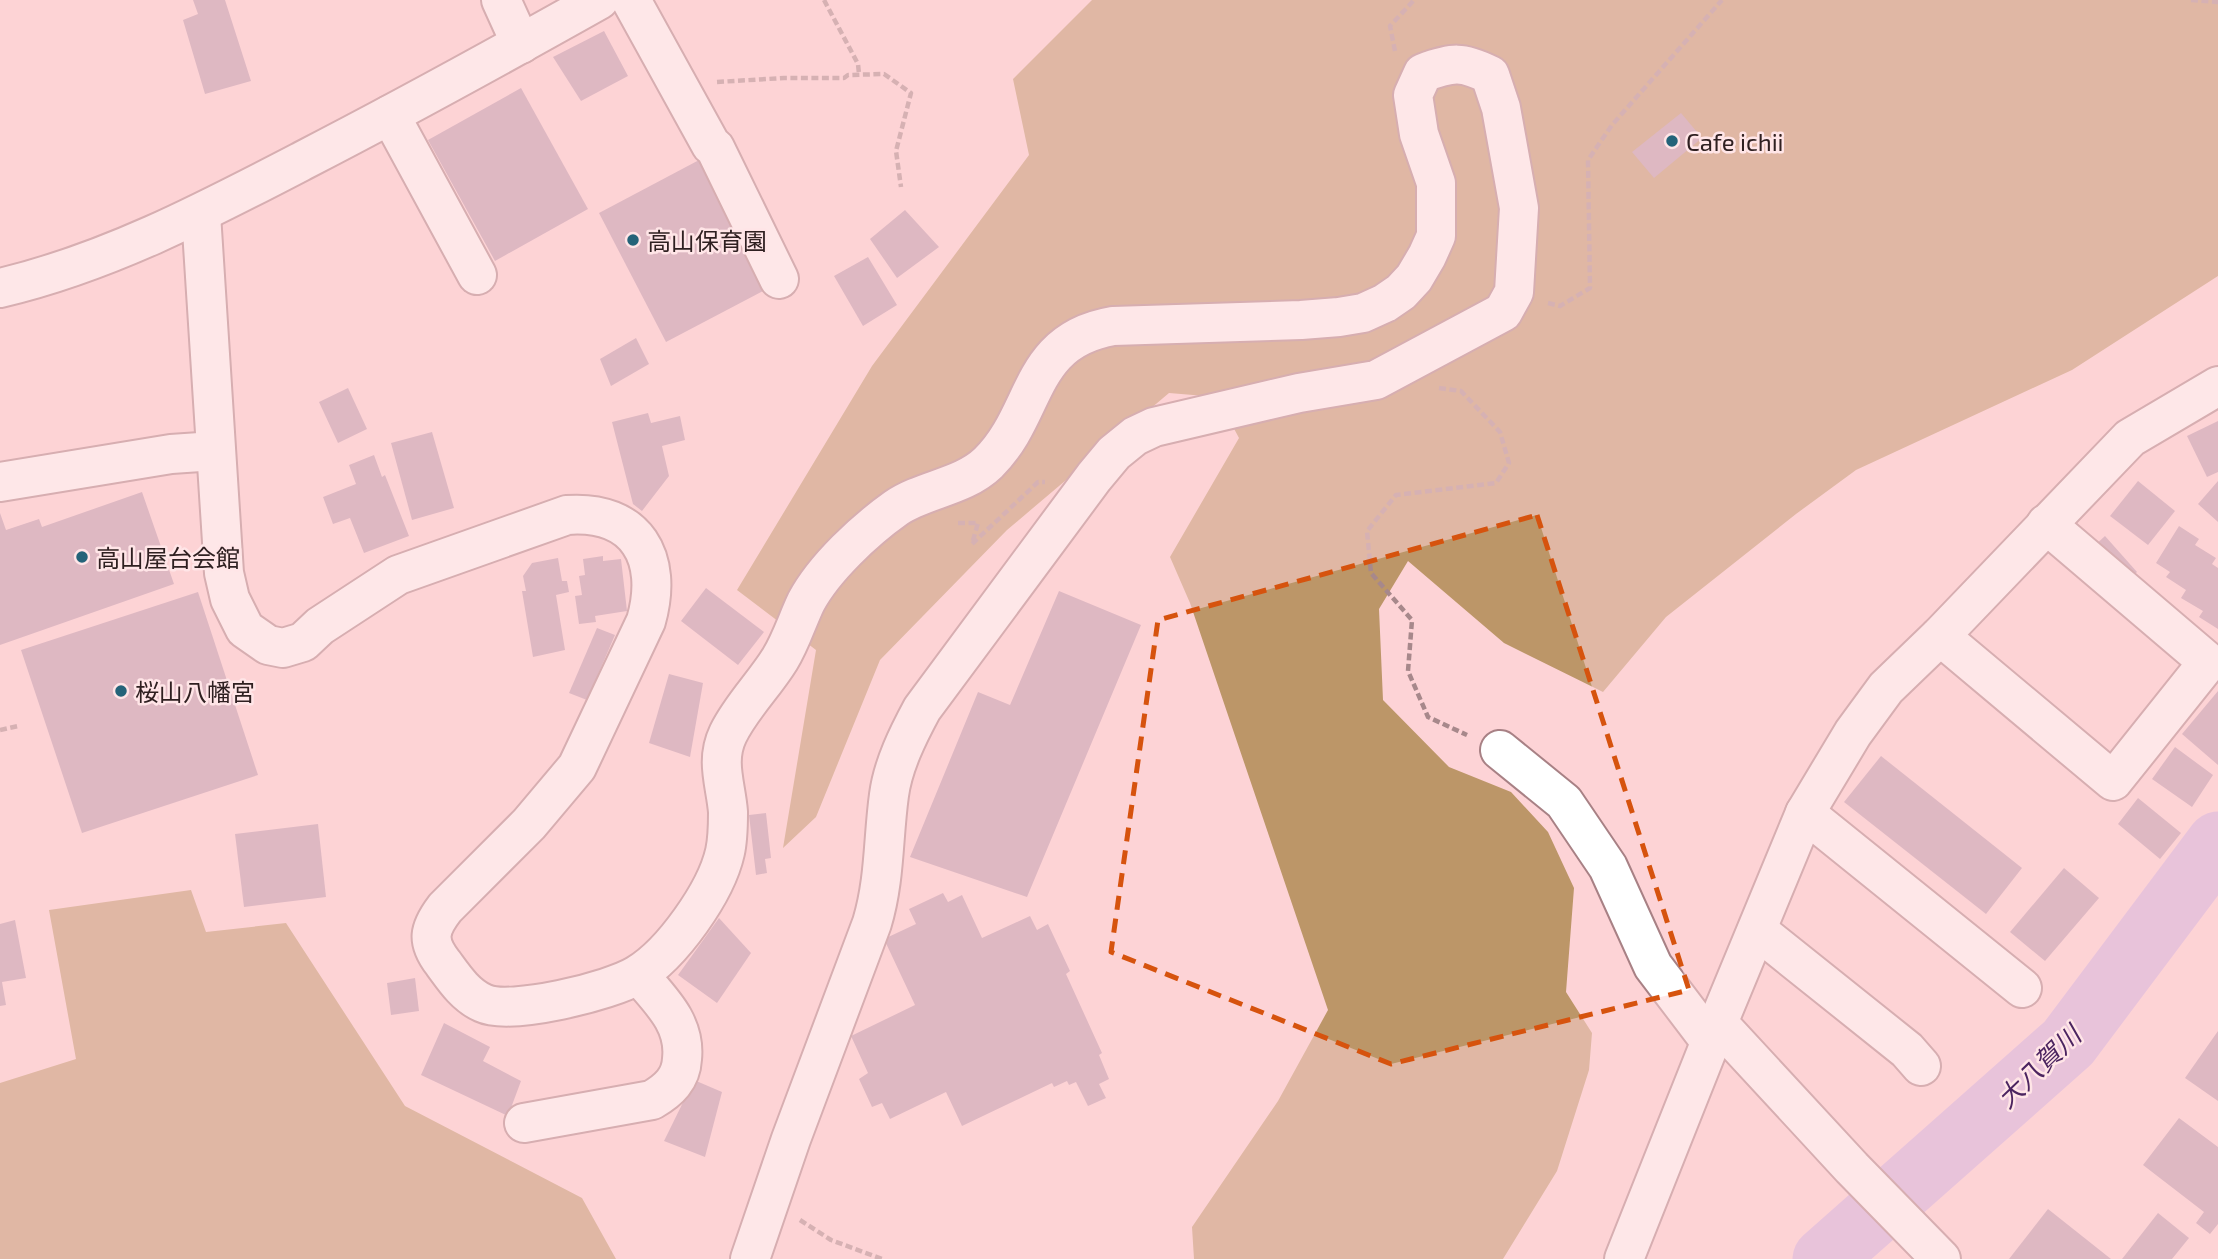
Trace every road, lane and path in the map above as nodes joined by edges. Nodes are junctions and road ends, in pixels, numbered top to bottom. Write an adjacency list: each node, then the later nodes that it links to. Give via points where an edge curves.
1 (502, 0): 8 (street)
2 (598, 0): 8 (street)
3 (631, 0): 10 (street)
4 (824, 0): 9 (path)
5 (1721, 0): 17 (path, via 1612,125 1588,160 1590,288 1560,306)
6 (2190, 0): 7 (path)
7 (2217, 0)
8 (521, 44): 11 (street)
9 (859, 74): 10 (path); 12 (path, via 884,74 912,93 896,151)
10 (678, 85): 15 (street, via 715,148)
11 (390, 115): 13 (street); 14 (street)
12 (901, 187)
13 (201, 214): 16 (street, via 64,270); 20 (street)
14 (477, 275)
15 (779, 279)
16 (0, 288)
17 (1514, 292): 21 (street, via 1503,312 1376,380 1154,427 1114,453); 23 (street, via 1519,208 1501,108 1490,75 1470,65 1444,65 1423,73 1413,95 1419,134 1436,183 1436,236 1421,267 1401,292 1363,313 1339,317 1113,326 1085,333 1049,361 989,462)
18 (2218, 386): 24 (street, via 2130,438)
19 (1437, 388): 28 (path, via 1461,391 1500,432 1509,463 1496,483 1396,495 1367,531 1371,573 1412,620 1408,671 1428,717)
20 (215, 452): 22 (street, via 171,454); 31 (street, via 230,599 246,629 268,645 283,648 303,642 398,575 567,515 595,514 635,534 650,564 652,600 593,737 557,793 445,908 431,934 434,952 458,984 476,999 497,1007 588,994)
21 (1094, 477): 23 (path, via 1038,482 972,544 978,523 955,522); 36 (street, via 938,685 910,732 889,793 881,894)
22 (0, 482)
23 (934, 492): 31 (street, via 899,506 882,519 842,556 807,600 780,659 726,736 721,775 728,832 717,877 685,930)
24 (2046, 524): 25 (street); 25 (street, via 2208,662 2113,781)
25 (1940, 636): 29 (street, via 1886,688)
26 (18, 726): 27 (path)
27 (0, 730)
28 (1500, 750): 33 (street, via 1564,802 1608,867 1654,966)
29 (1805, 813): 30 (street); 32 (street)
30 (1757, 930): 33 (street); 34 (street)
31 (639, 975): 35 (street, via 680,1030 682,1063 677,1079 652,1100)
32 (2022, 988)
33 (1714, 1032): 37 (street); 40 (street)
34 (1921, 1066)
35 (524, 1123)
36 (770, 1201): 38 (street); 39 (path, via 831,1240)
37 (1939, 1256)
38 (750, 1259)
39 (882, 1259)
40 (1624, 1259)

